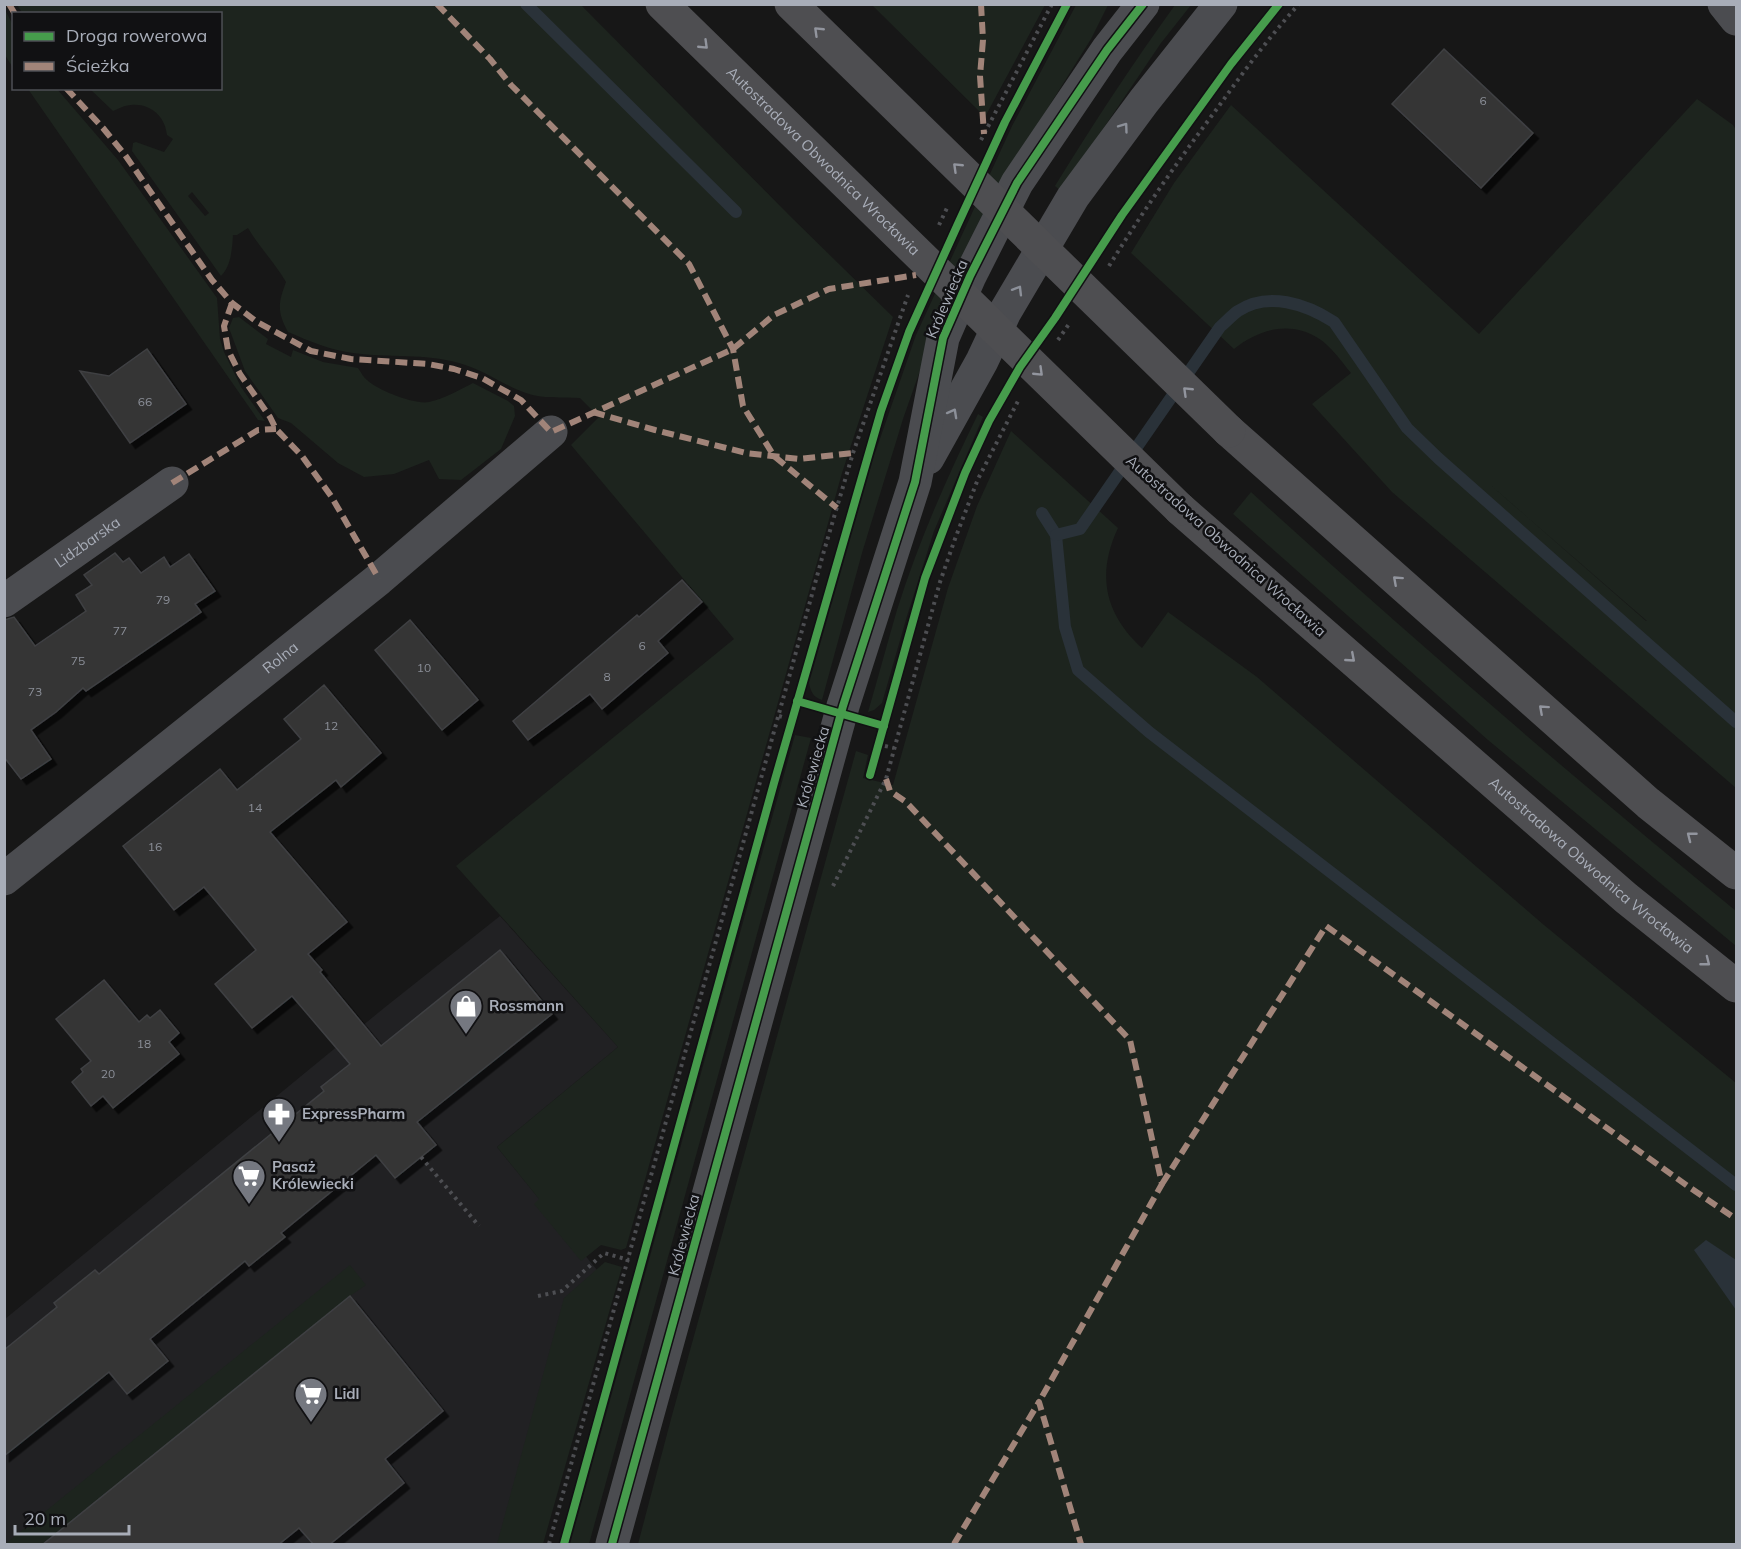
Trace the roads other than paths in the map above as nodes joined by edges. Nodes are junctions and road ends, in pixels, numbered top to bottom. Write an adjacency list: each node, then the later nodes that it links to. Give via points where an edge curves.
1 (662, 4): 13 (highway, Autostradowa Obwodnica Wrocławia, one-way to 13, bridge, via 1180,509 1626,898)
2 (791, 4): 11 (highway, one-way to 2, bridge, via 1640,795 1229,431)
3 (1143, 4): 8 (street, Królewiecka, via 1017,183 970,276 942,338)
4 (1221, 4): 8 (street, Królewiecka, one-way to 4, via 1005,312 1073,197)
5 (1724, 4): 6 (street)
6 (1737, 19)
7 (551, 432): 12 (street, Rolna, via 379,579)
8 (915, 482): 14 (street, Królewiecka, via 841,714)
9 (172, 483): 10 (street, Lidzbarska)
10 (4, 601)
11 (1737, 873)
12 (4, 879)
13 (1737, 986)
14 (612, 1545)

